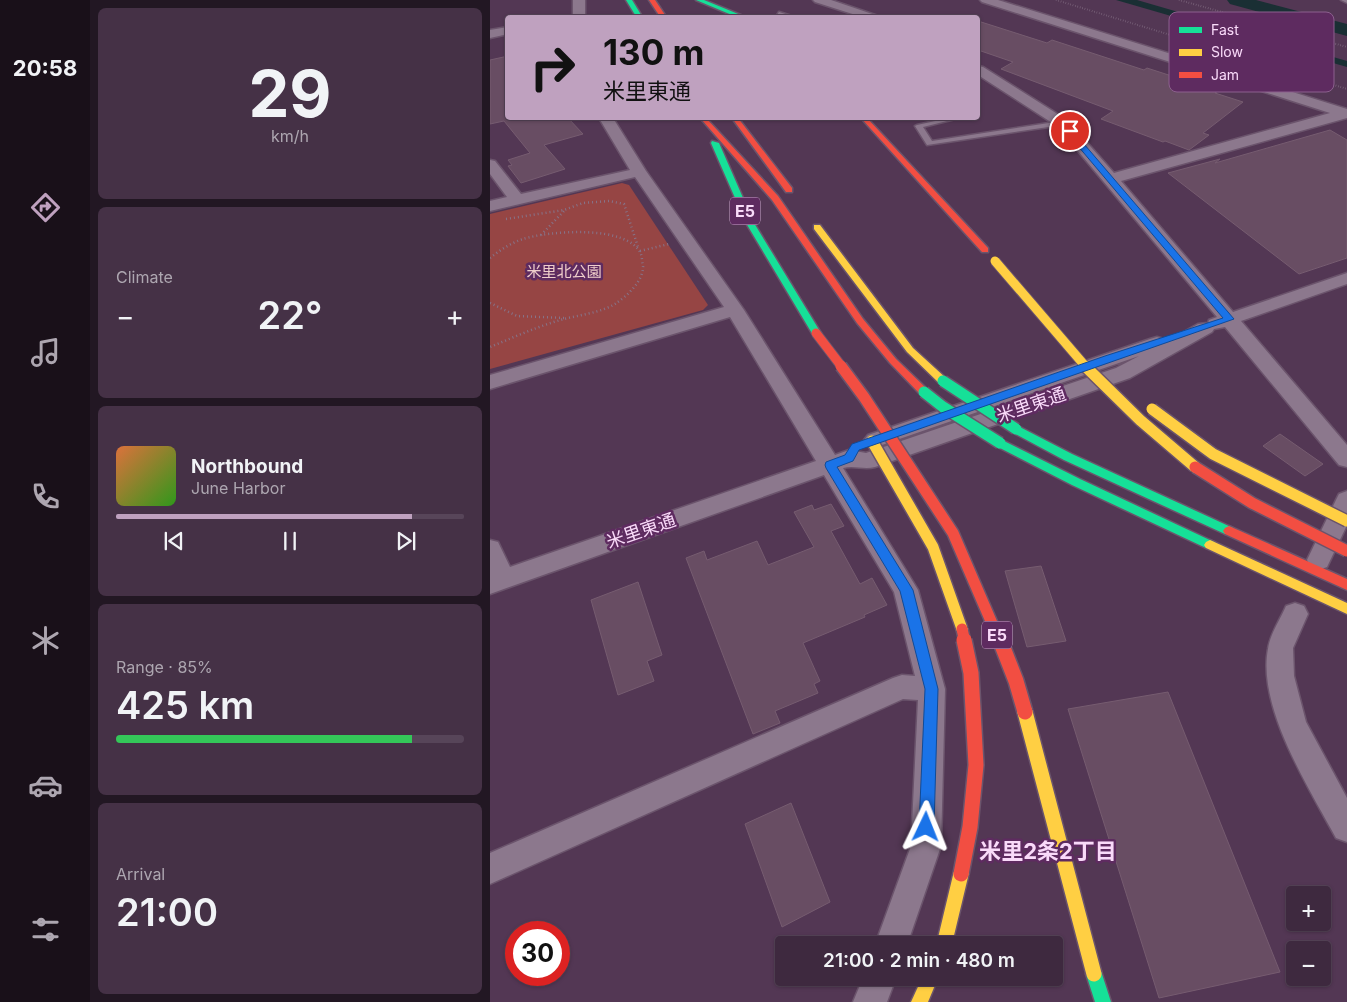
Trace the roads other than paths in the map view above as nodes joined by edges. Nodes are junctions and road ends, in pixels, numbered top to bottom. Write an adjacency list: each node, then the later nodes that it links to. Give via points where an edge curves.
1 (579, 0): 8 (street)
2 (629, 0): 9 (highway)
3 (652, 0): 10 (highway)
4 (699, 0): 11 (highway)
5 (819, 0): 13 (street)
6 (986, 0): 16 (street)
7 (779, 14): 12 (lane)
8 (579, 15)
9 (638, 15)
10 (662, 15)
11 (737, 15)
12 (782, 15)
13 (869, 15)
14 (505, 31): 15 (street)
15 (490, 34)
16 (1169, 58)
17 (980, 71): 26 (street)
18 (1277, 92): 19 (street)
19 (1346, 114): 29 (street)
20 (607, 120): 28 (street)
21 (705, 120): 38 (highway, E5, via 750,223)
22 (706, 120): 55 (highway, bridge, via 775,198 865,328 892,361 924,392 1000,443 1076,482)
23 (737, 120): 30 (highway)
24 (866, 120): 34 (highway)
25 (947, 120): 26 (lane, via 919,126 930,143)
26 (1062, 123): 29 (street)
27 (490, 164): 31 (street)
28 (639, 172): 31 (street); 36 (street)
29 (1110, 179): 37 (street)
30 (794, 196)
31 (517, 200): 32 (street)
32 (490, 206)
33 (811, 220): 54 (highway, bridge, via 910,350 943,381 1016,429 1068,457)
34 (995, 261): 39 (highway, bridge); 51 (highway, bridge, via 1046,325 1114,398 1156,437 1243,499)
35 (1347, 278): 37 (street, 米里東通)
36 (735, 310): 41 (street); 47 (street)
37 (1229, 319): 46 (street); 47 (street, 米里東通, via 1205,328 1123,373 867,461)
38 (816, 333): 43 (highway, bridge); 64 (highway, E5, bridge, via 864,397 953,533 984,601 1018,691)
39 (1072, 333)
40 (1090, 352): 42 (highway)
41 (490, 382)
42 (1122, 383)
43 (843, 389)
44 (1142, 401): 49 (highway, bridge, via 1213,454)
45 (866, 431): 61 (highway, bridge, via 933,548 961,626 971,673 976,765 970,827)
46 (1347, 459)
47 (840, 461): 53 (street, 米里東通); 57 (street, via 906,590)
48 (1347, 500): 52 (street)
49 (1347, 521)
50 (490, 549): 53 (street)
51 (1347, 551)
52 (1319, 560)
53 (497, 582)
54 (1347, 585)
55 (1347, 609)
56 (1294, 614): 58 (street, via 1280,651 1281,680 1291,722)
57 (932, 689): 59 (street, via 902,687); 60 (street, via 926,846)
58 (1347, 827)
59 (490, 869)
60 (894, 936)
61 (946, 936)
62 (926, 986): 63 (highway)
63 (919, 1002)
64 (1103, 1002)

